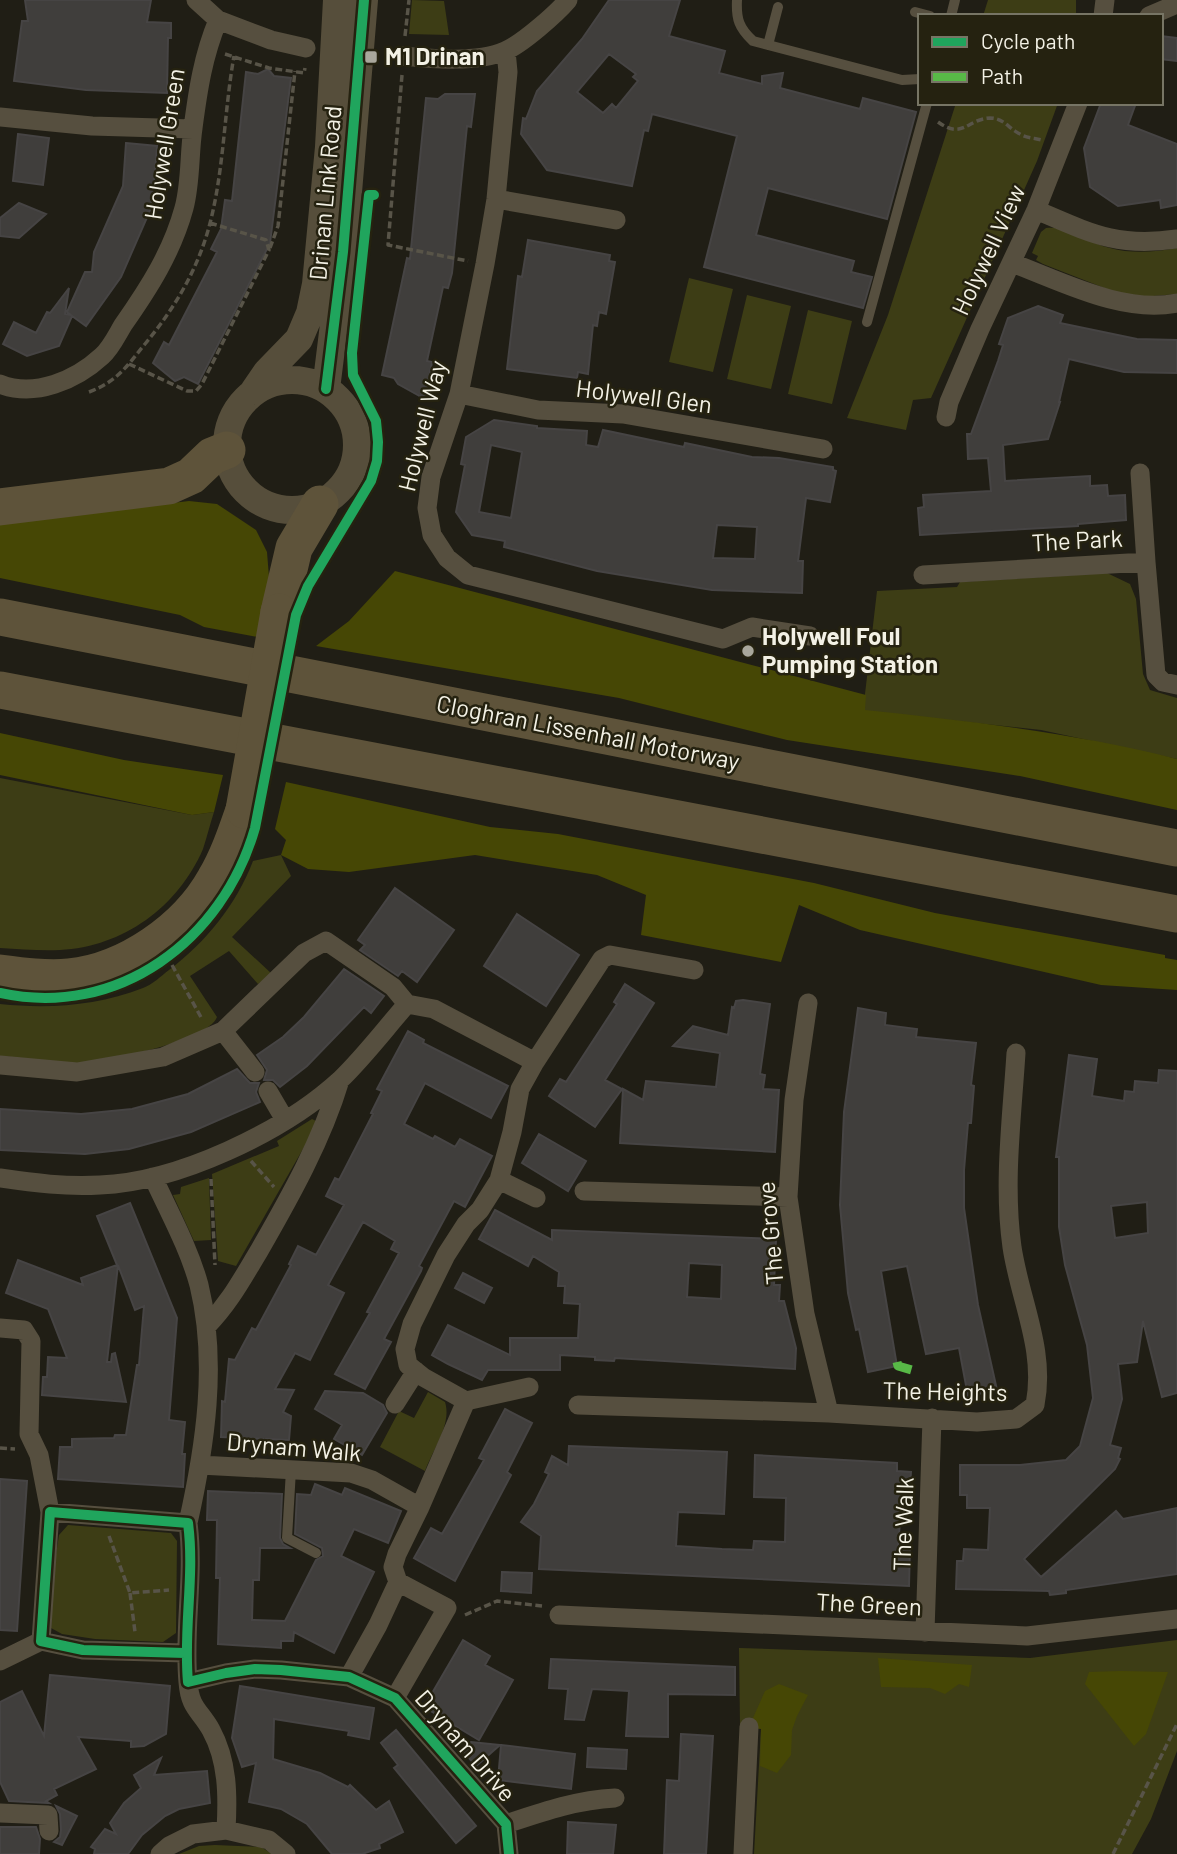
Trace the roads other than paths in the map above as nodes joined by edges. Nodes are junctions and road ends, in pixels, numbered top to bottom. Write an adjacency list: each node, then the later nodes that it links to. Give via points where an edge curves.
1 (196, 0): 11 (street)
2 (337, 0): 30 (main road, Drinan Link Road, via 316,285 299,339)
3 (364, 0): 29 (main road, Drinan Link Road)
4 (568, 0): 14 (street)
5 (737, 0): 12 (lane, via 741,30 753,41)
6 (1177, 4): 10 (street)
7 (778, 7): 12 (lane)
8 (915, 12): 9 (lane)
9 (922, 14)
10 (1154, 14)
11 (218, 20): 13 (street); 20 (street, Holywell Green, via 204,56)
12 (768, 45): 16 (lane, via 902,80)
13 (306, 48)
14 (506, 51): 15 (street, via 471,58); 21 (street, Holywell Way)
15 (403, 56)
16 (918, 79)
17 (926, 105): 27 (lane)
18 (1077, 105): 22 (street, Holywell View)
19 (0, 117): 20 (street)
20 (193, 129): 28 (street, Holywell Green, via 184,206 168,255 105,354 61,383 25,388)
21 (496, 199): 23 (street); 31 (street, Holywell Way)
22 (1036, 210): 24 (street, via 1125,242); 25 (street, Holywell View)
23 (617, 220)
24 (1177, 239)
25 (1012, 263): 26 (street, via 1123,303 1150,307); 32 (street, Holywell View)
26 (1177, 303)
27 (867, 322)
28 (0, 384)
29 (327, 389): 30 (main road, via 290,379); 36 (main road, via 352,419 356,458 349,477)
30 (254, 391): 33 (main road, via 231,423)
31 (459, 394): 34 (street, Holywell Glen, via 538,410 623,414); 41 (street, Holywell Way, via 431,477 427,508 432,535 447,558 468,575 723,639 752,627)
32 (946, 417)
33 (227, 450): 36 (main road, via 237,479 260,501 289,510); 37 (highway, via 169,486)
34 (823, 450)
35 (1140, 474): 38 (street, The Park)
36 (320, 503): 47 (highway, bridge, via 294,548 244,810 232,846 206,893 183,919 128,959 77,975 39,978)
37 (0, 508)
38 (1146, 562): 39 (street, The Park); 42 (street, via 1156,675)
39 (923, 575)
40 (0, 617): 44 (highway, Cloghran Lissenhall Motorway)
41 (810, 636)
42 (1177, 685)
43 (0, 690): 45 (highway)
44 (1177, 848)
45 (1177, 914)
46 (694, 970): 52 (street, via 610,955 602,959)
47 (0, 973)
48 (807, 1003): 62 (street, The Grove)
49 (402, 1011): 50 (street, via 393,987 326,941 304,953); 52 (street, via 434,1009); 55 (street)
50 (218, 1034): 53 (street, via 163,1057 107,1068 77,1072); 54 (street)
51 (1016, 1053): 72 (street, The Heights, via 1009,1199 1012,1247 1040,1384 1035,1405 1016,1419)
52 (535, 1062): 60 (street, via 520,1089)
53 (0, 1065)
54 (255, 1072)
55 (340, 1080): 57 (street); 64 (street, via 287,1202 226,1307)
56 (268, 1091): 57 (street)
57 (285, 1120): 58 (street, via 209,1160)
58 (153, 1177): 59 (street, via 102,1185 44,1185); 64 (street, via 189,1256)
59 (0, 1178)
60 (499, 1180): 63 (street); 66 (street, via 446,1255 412,1324 405,1349 408,1365)
61 (584, 1191): 62 (street)
62 (788, 1196): 71 (street, The Grove, via 805,1314)
63 (536, 1198)
64 (207, 1326): 73 (street, via 209,1364)
65 (0, 1328): 76 (street, via 24,1330 31,1341 29,1434 39,1455)
66 (415, 1371): 68 (street); 69 (street)
67 (529, 1387): 68 (street)
68 (466, 1401): 75 (street)
69 (395, 1404)
70 (578, 1405): 71 (street, The Heights)
71 (829, 1413): 72 (street, The Heights)
72 (932, 1418): 82 (street, The Walk)
73 (200, 1465): 74 (street, Drynam Walk); 77 (street)
74 (290, 1470): 75 (street, Drynam Walk, via 351,1474 372,1480); 78 (lane, via 287,1538)
75 (420, 1507): 79 (street, via 393,1567)
76 (50, 1512): 77 (street); 83 (street)
77 (188, 1524): 84 (street)
78 (316, 1553)
79 (398, 1582): 86 (street); 88 (street, Drynam Drive, via 447,1608)
80 (559, 1615): 82 (street, The Green)
81 (1177, 1619): 82 (street, The Green, via 1027,1636)
82 (925, 1632)
83 (41, 1641): 84 (street, via 83,1650); 85 (street)
84 (185, 1653): 87 (street)
85 (0, 1661)
86 (349, 1677): 87 (street, Drynam Drive, via 255,1669); 88 (street, Drynam Drive)
87 (188, 1682): 93 (street, via 193,1704 211,1730 225,1768)
88 (395, 1698): 92 (street, Drynam Drive)
89 (749, 1727): 98 (street)
90 (615, 1798): 92 (street, Drynam Drive, via 568,1804)
91 (0, 1813): 94 (street, via 48,1815)
92 (506, 1824): 97 (street, Drynam Drive)
93 (226, 1830): 95 (street, via 193,1834); 96 (street, via 269,1840)
94 (49, 1831)
95 (160, 1854)
96 (286, 1854)
97 (509, 1854)
98 (743, 1854)

